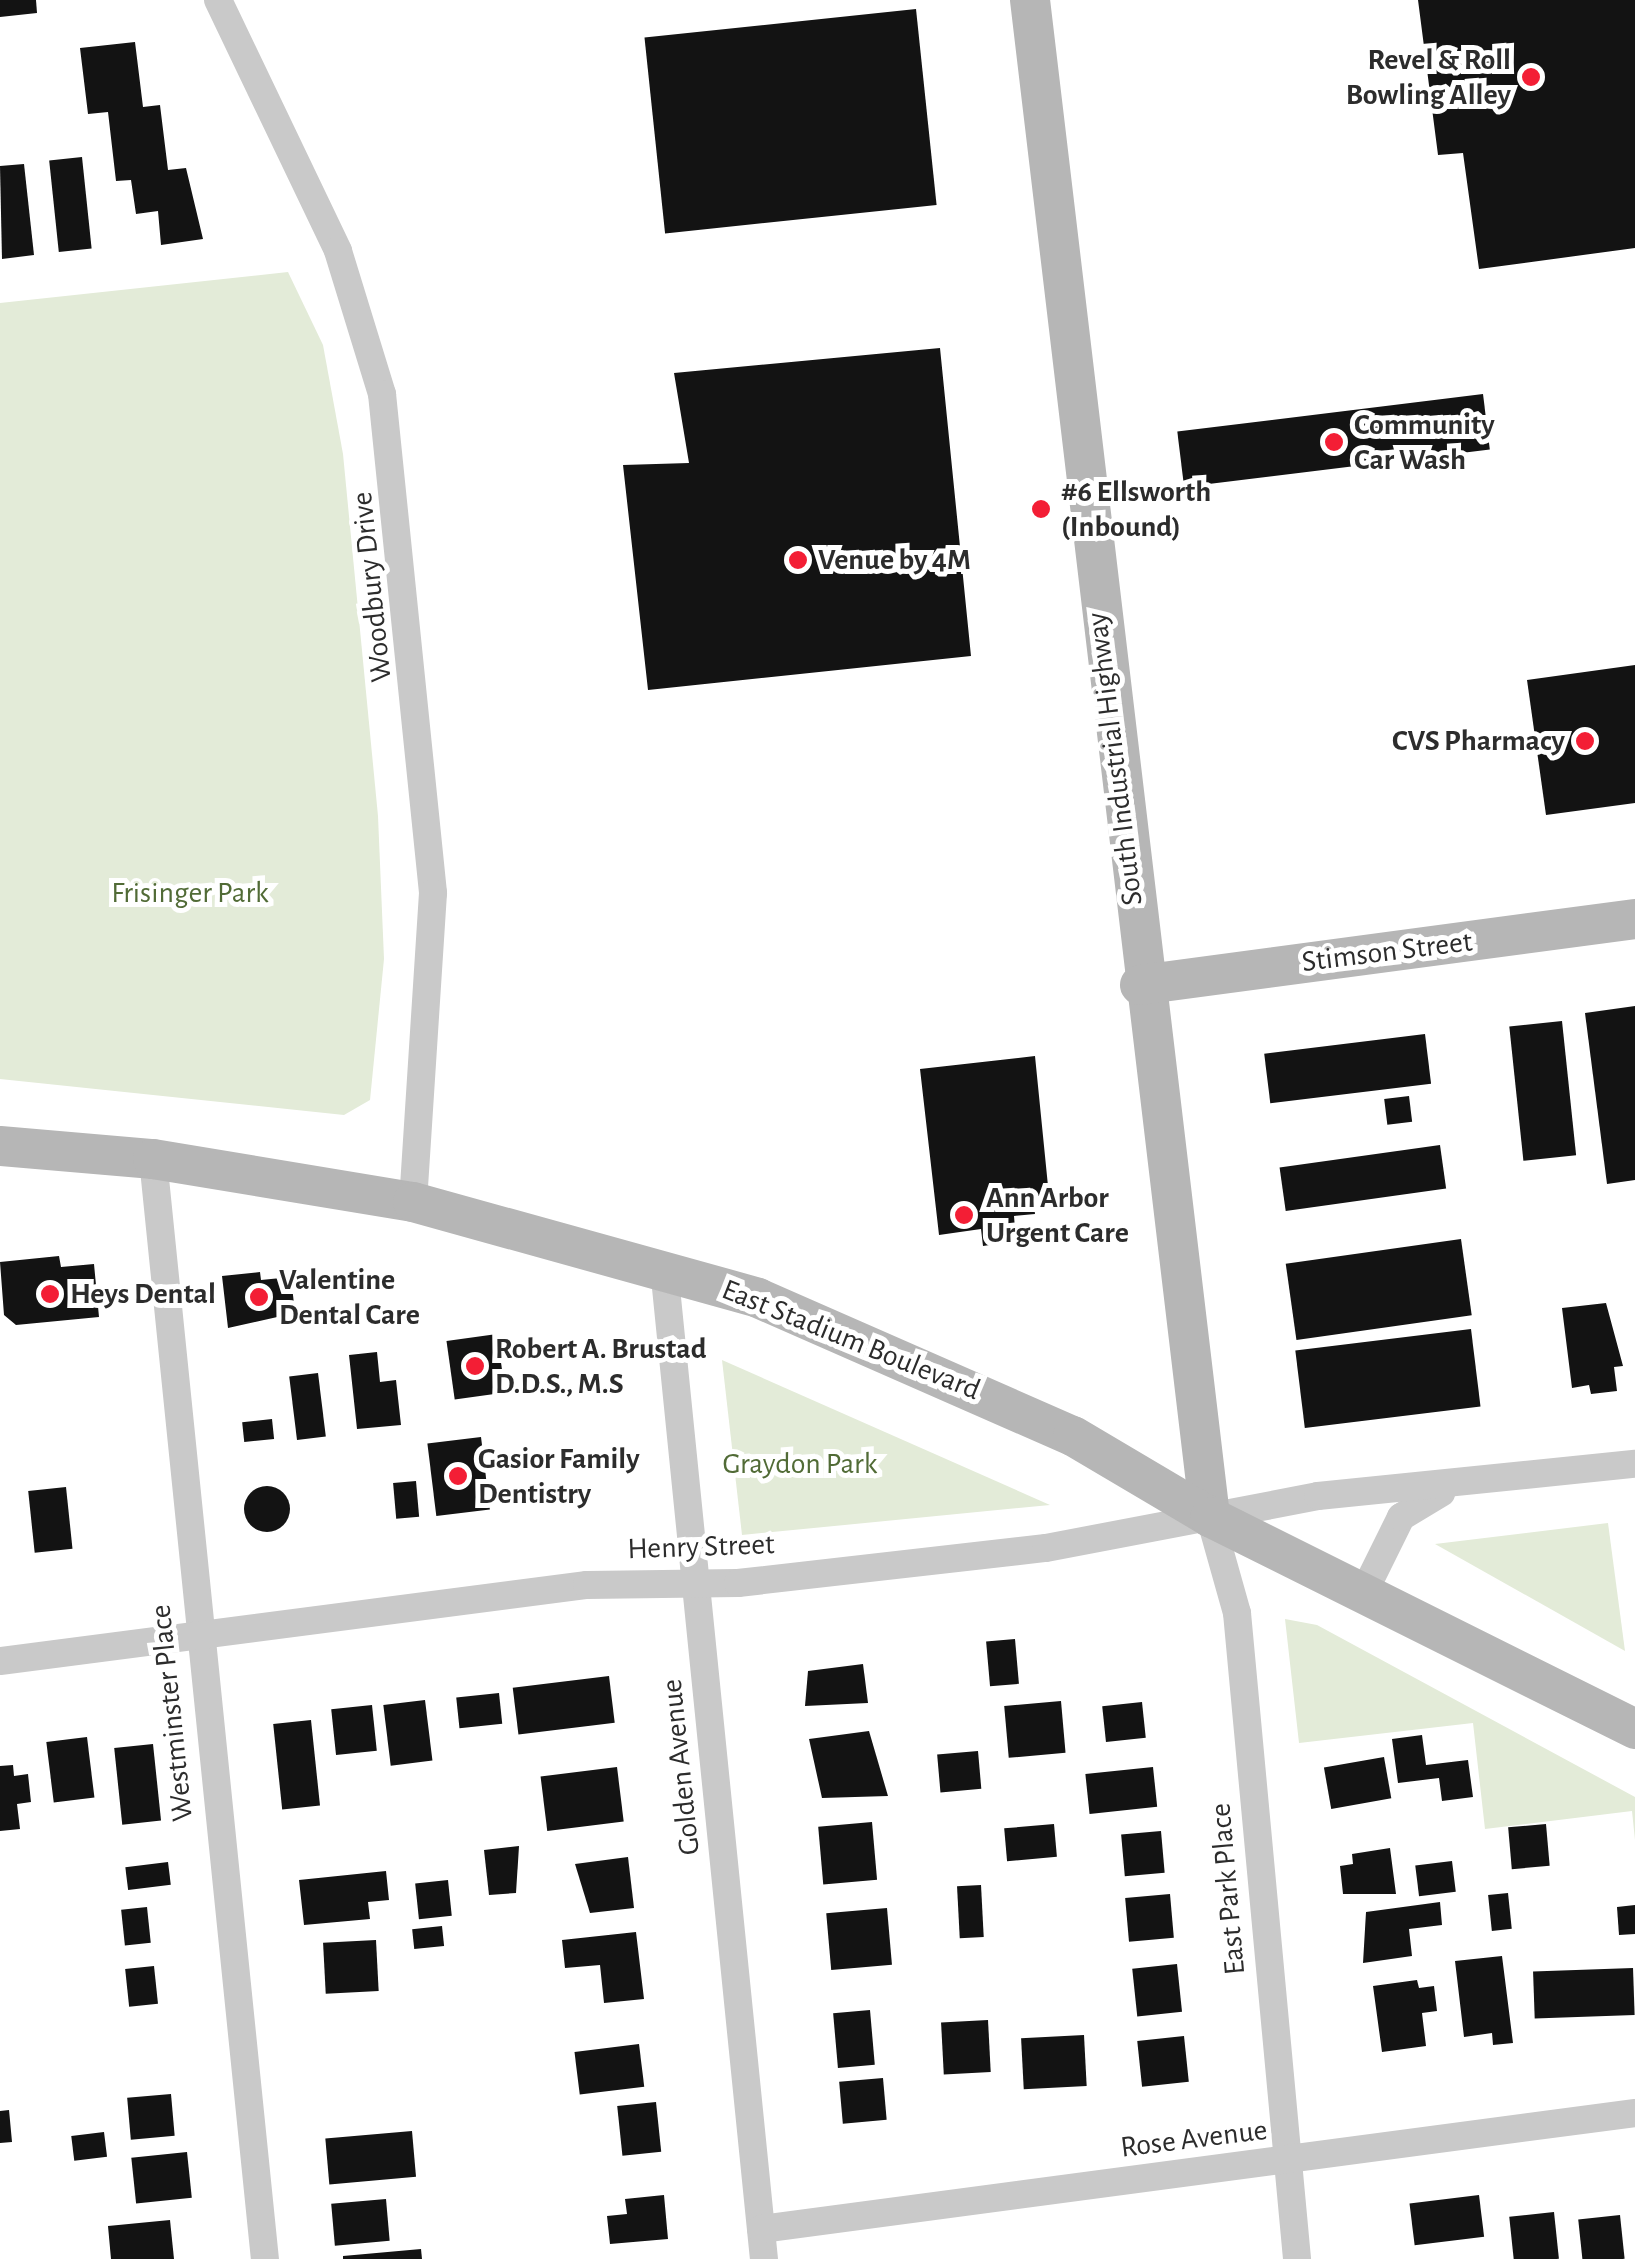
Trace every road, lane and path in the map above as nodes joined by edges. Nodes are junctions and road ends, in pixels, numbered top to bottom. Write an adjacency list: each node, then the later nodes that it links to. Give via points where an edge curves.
1 (218, 0): 7 (street, Woodbury Drive, via 338,250 382,394 432,892)
2 (1030, 0): 4 (street, South Industrial Highway)
3 (1635, 920): 4 (street, Stimson Street)
4 (1140, 985): 11 (street, South Industrial Highway)
5 (0, 1146): 6 (street, East Stadium Boulevard)
6 (153, 1159): 7 (street, East Stadium Boulevard); 14 (street, Westminster Place)
7 (413, 1202): 8 (street, East Stadium Boulevard)
8 (664, 1268): 11 (street, East Stadium Boulevard, via 936,1370 1087,1443); 12 (street, Golden Avenue)
9 (1635, 1464): 10 (street, Henry Street)
10 (1462, 1485): 11 (street, Henry Street, via 1318,1496); 13 (street, Henry Street, via 1401,1517)
11 (1210, 1517): 12 (street, Henry Street, via 1046,1548); 13 (street, East Stadium Boulevard); 18 (street, East Park Place, via 1237,1613)
12 (694, 1581): 14 (street, Henry Street, via 587,1585); 19 (street, Golden Avenue)
13 (1364, 1592): 16 (street, East Stadium Boulevard)
14 (196, 1637): 15 (street, Henry Street); 20 (street, Westminster Place)
15 (0, 1661)
16 (1635, 1729)
17 (1635, 2113): 18 (street, Rose Avenue)
18 (1287, 2160): 19 (street, Rose Avenue); 22 (street, East Park Place)
19 (761, 2229): 21 (street, Golden Avenue)
20 (265, 2259)
21 (764, 2259)
22 (1296, 2259)

